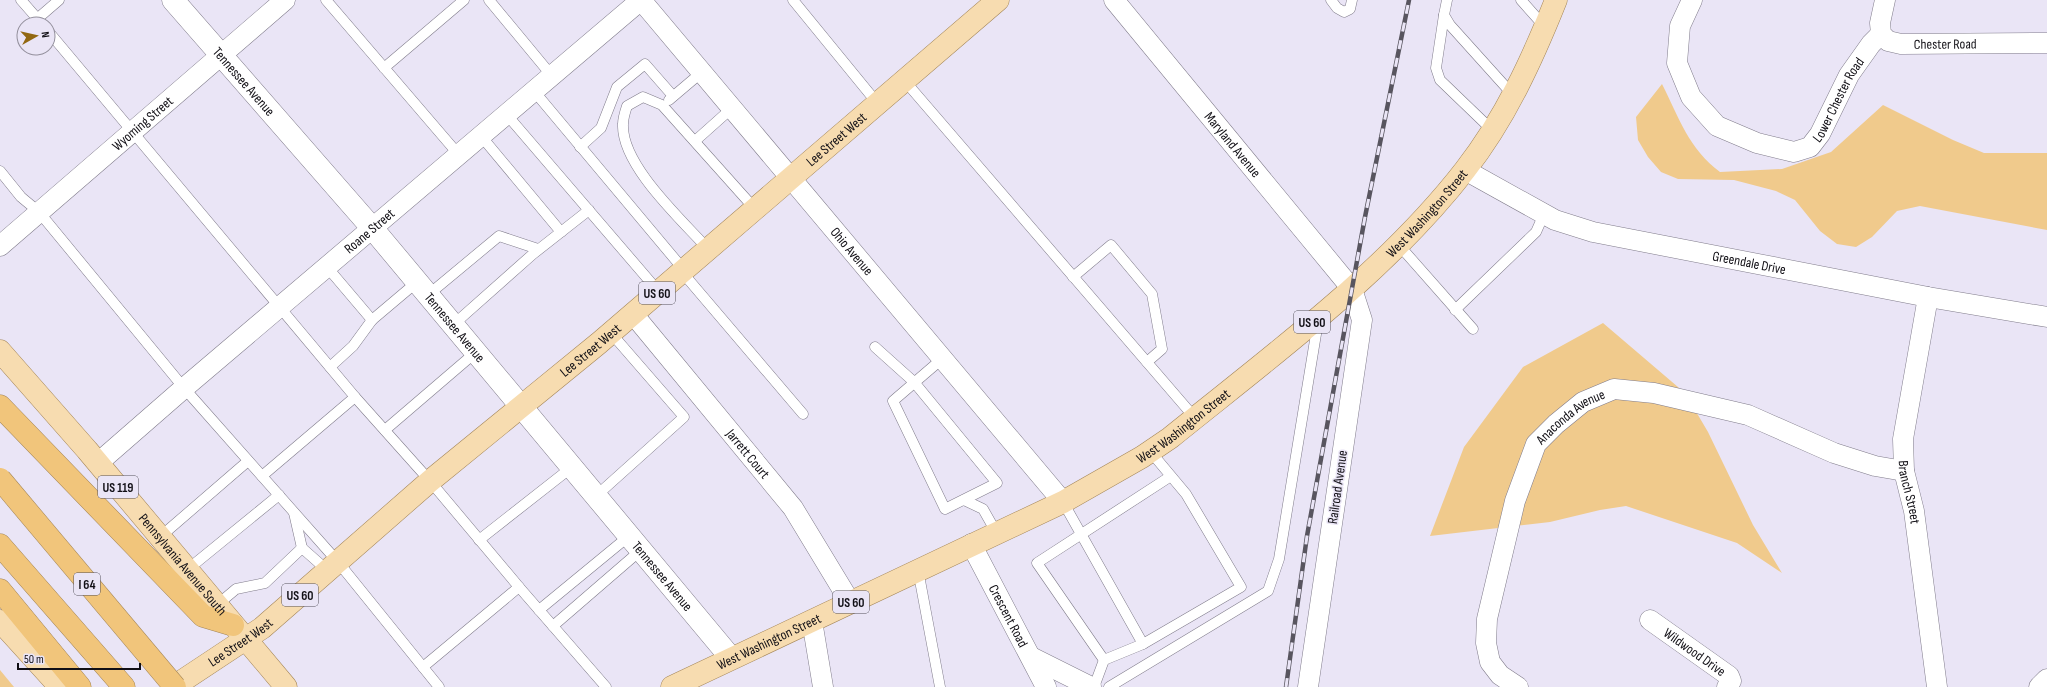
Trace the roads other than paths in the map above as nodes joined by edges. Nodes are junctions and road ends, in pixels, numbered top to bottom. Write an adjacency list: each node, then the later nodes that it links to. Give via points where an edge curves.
1 (21, 0): 20 (lane)
2 (59, 0): 21 (lane)
3 (174, 0): 26 (street, Tennessee Avenue)
4 (285, 0): 26 (street, Wyoming Street)
5 (326, 0): 27 (lane)
6 (464, 0): 27 (lane)
7 (489, 0): 29 (lane)
8 (641, 0): 28 (street, Ohio Avenue); 29 (street, Roane Street)
9 (793, 0): 34 (lane)
10 (998, 0): 30 (main road, Lee Street West / US 60)
11 (1114, 0): 61 (street, Maryland Avenue)
12 (1331, 0): 13 (lane, via 1344,12 1350,9)
13 (1352, 0)
14 (1447, 0): 19 (lane)
15 (1521, 0): 22 (lane)
16 (1556, 0): 22 (main road, West Washington Street / US 60)
17 (1692, 0): 23 (street, Lower Chester Road, via 1680,26 1677,63 1691,97 1716,126 1757,143 1794,152 1810,147 1820,134 1849,75)
18 (1885, 0): 23 (street, via 1880,23)
19 (1444, 15): 32 (lane); 38 (lane, via 1436,68 1440,80)
20 (35, 16)
21 (45, 16)
22 (1545, 27): 32 (main road, West Washington Street / US 60)
23 (1881, 34): 25 (street, Chester Road, via 1888,41 1901,44)
24 (56, 41): 39 (lane)
25 (2047, 42)
26 (220, 55): 39 (street, Wyoming Street); 51 (street, Tennessee Avenue)
27 (384, 68): 43 (lane)
28 (702, 72): 33 (lane); 36 (street, Ohio Avenue)
29 (552, 76): 31 (street, Roane Street)
30 (904, 80): 34 (main road, Lee Street West / US 60); 59 (lane)
31 (534, 91): 37 (street, Roane Street); 42 (lane)
32 (1513, 95): 38 (main road, West Washington Street / US 60)
33 (673, 96): 35 (lane); 42 (lane, via 645,64 617,87 601,128)
34 (878, 104): 46 (main road, Lee Street West / US 60)
35 (662, 105): 41 (lane); 56 (lane, via 644,97 627,106 622,125 628,152 642,175)
36 (732, 108): 41 (lane); 46 (street, Ohio Avenue)
37 (506, 115): 40 (street, Roane Street); 48 (lane)
38 (1492, 130): 44 (main road, West Washington Street / US 60)
39 (132, 131): 49 (street, Wyoming Street); 64 (lane)
40 (481, 136): 43 (street, Roane Street); 52 (lane)
41 (695, 141): 47 (lane)
42 (580, 147): 58 (lane)
43 (459, 155): 51 (street, Roane Street)
44 (1465, 170): 50 (street, Greendale Drive); 53 (main road, West Washington Street / US 60)
45 (0, 172): 49 (lane)
46 (792, 177): 47 (main road, Lee Street West / US 60); 76 (street, Ohio Avenue)
47 (755, 209): 56 (main road, Lee Street West / US 60)
48 (589, 210): 52 (lane); 62 (lane)
49 (39, 212): 54 (street, Wyoming Street); 80 (lane)
50 (1544, 214): 63 (street, Greendale Drive, via 1593,232); 65 (lane, via 1536,232)
51 (372, 229): 57 (street, Roane Street); 60 (street, Tennessee Avenue)
52 (561, 232): 55 (lane)
53 (1398, 244): 61 (main road, West Washington Street / US 60); 65 (lane)
54 (0, 246)
55 (538, 249): 60 (lane, via 499,236); 70 (lane)
56 (708, 249): 58 (main road, Lee Street West / US 60)
57 (327, 267): 64 (street, Roane Street); 69 (lane)
58 (683, 271): 62 (main road, Lee Street West / US 60); 84 (lane)
59 (1073, 277): 77 (lane); 77 (lane, via 1111,245 1152,294 1162,349)
60 (423, 289): 69 (lane); 70 (street, Tennessee Avenue)
61 (1352, 289): 67 (main road, West Washington Street / US 60); 143 (street, Railroad Avenue, via 1362,320)
62 (659, 292): 66 (main road, Lee Street West / US 60)
63 (1928, 298): 68 (street, Greendale Drive); 91 (street, Branch Street, via 1904,432)
64 (280, 307): 78 (lane); 80 (street, Roane Street)
65 (1456, 310): 71 (lane)
66 (633, 314): 72 (main road, Lee Street West / US 60); 114 (street, Jarrett Court, via 793,508)
67 (1318, 316): 85 (main road, West Washington Street / US 60); 142 (lane, via 1279,559 1268,591)
68 (2047, 317)
69 (372, 320): 78 (lane, via 353,346)
70 (453, 325): 75 (street, Tennessee Avenue)
71 (1473, 329)
72 (611, 333): 82 (main road, Lee Street West / US 60); 97 (lane, via 684,417)
73 (875, 347): 79 (lane)
74 (0, 352): 89 (main road, Pennsylvania Avenue South / US 119)
75 (476, 352): 82 (street, Tennessee Avenue); 86 (lane)
76 (943, 358): 79 (lane); 99 (street, Ohio Avenue)
77 (1147, 362): 85 (lane)
78 (330, 367): 81 (lane)
79 (914, 382): 98 (lane, via 997,483); 98 (lane, via 893,401 945,509)
80 (184, 388): 88 (lane); 89 (street, Roane Street)
81 (355, 397): 86 (lane); 92 (lane)
82 (521, 406): 90 (street, Tennessee Avenue); 95 (main road, Lee Street West / US 60)
83 (4, 410): 121 (highway, via 203,616)
84 (803, 414)
85 (1195, 418): 87 (main road, West Washington Street / US 60)
86 (385, 430): 95 (lane)
87 (1150, 451): 93 (lane); 99 (main road, West Washington Street / US 60)
88 (248, 461): 92 (lane); 103 (lane)
89 (98, 463): 103 (main road, Pennsylvania Avenue South / US 119)
90 (572, 467): 97 (street, Tennessee Avenue); 104 (lane)
91 (1904, 471): 144 (street, Anaconda Avenue, via 1875,466 1834,453 1748,415 1654,393 1614,389 1583,402 1536,444 1515,501 1487,619 1486,643 1490,662 1500,675); 146 (street, Branch Street, via 1914,511)
92 (262, 476): 96 (lane)
93 (1171, 476): 102 (lane); 122 (lane, via 1186,494 1241,587)
94 (0, 479): 132 (highway, I 64, bridge)
95 (430, 481): 104 (lane); 109 (main road, Lee Street West / US 60)
96 (279, 495): 100 (lane); 110 (lane)
97 (596, 496): 105 (street, Tennessee Avenue)
98 (964, 500): 101 (lane, via 983,509)
99 (1063, 502): 101 (main road, West Washington Street / US 60); 102 (lane)
100 (293, 512): 108 (lane); 109 (lane)
101 (996, 532): 106 (main road, West Washington Street / US 60)
102 (1080, 534): 122 (lane); 125 (lane, via 1038,563)
103 (160, 537): 110 (main road, Pennsylvania Avenue South / US 119)
104 (479, 540): 112 (lane)
105 (635, 543): 116 (lane); 120 (lane); 124 (street, Tennessee Avenue)
106 (971, 544): 111 (main road, West Washington Street / US 60); 123 (street, Crescent Road)
107 (0, 545): 131 (highway)
108 (302, 548): 109 (lane); 115 (lane, via 265,583 236,589)
109 (333, 567): 121 (main road, Lee Street West / US 60); 126 (lane)
110 (187, 570): 115 (main road, Pennsylvania Avenue South / US 119)
111 (918, 570): 114 (main road, West Washington Street / US 60); 138 (lane)
112 (519, 587): 116 (lane); 126 (lane)
113 (0, 590): 130 (highway)
114 (850, 602): 119 (main road, West Washington Street / US 60)
115 (217, 605): 121 (main road, Pennsylvania Avenue South / US 119)
116 (539, 610): 120 (lane)
117 (1650, 620): 145 (street, Wildwood Drive, via 1729,676 1731,681)
118 (0, 621): 129 (main road)
119 (812, 621): 124 (main road, West Washington Street / US 60); 137 (street)
120 (553, 626): 135 (lane)
121 (247, 631): 132 (main road, Lee Street West, via 217,658); 133 (main road, Pennsylvania Avenue South)
122 (1143, 644): 125 (lane)
123 (1031, 657): 139 (street, Crescent Road); 140 (street)
124 (731, 658): 127 (main road, West Washington Street / US 60)
125 (1104, 660): 141 (lane)
126 (423, 667): 134 (lane)
127 (701, 680): 136 (main road, West Washington Street / US 60)
128 (2047, 680): 147 (street)
129 (60, 687)
130 (80, 687)
131 (124, 687)
132 (174, 687)
133 (286, 687)
134 (440, 687)
135 (606, 687)
136 (672, 687)
137 (823, 687)
138 (940, 687)
139 (1046, 687)
140 (1091, 687)
141 (1094, 687)
142 (1109, 687)
143 (1308, 687)
144 (1518, 687)
145 (1727, 687)
146 (1937, 687)
147 (2039, 687)

